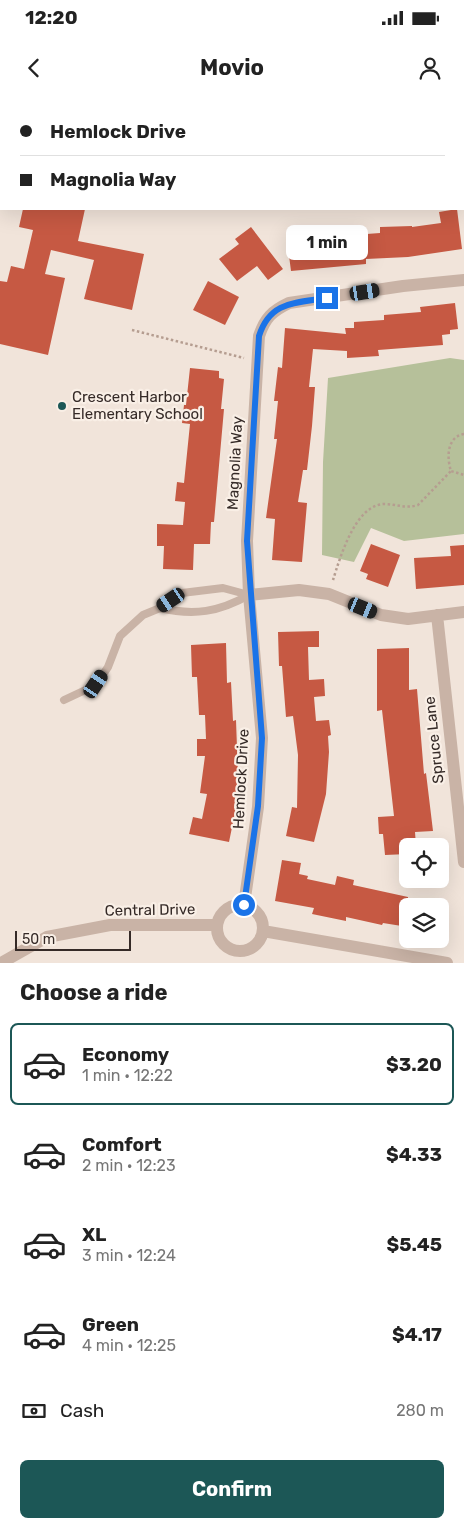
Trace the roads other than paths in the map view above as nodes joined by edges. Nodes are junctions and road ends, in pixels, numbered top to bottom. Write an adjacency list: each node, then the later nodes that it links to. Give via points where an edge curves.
1 (464, 280): 2 (street, Magnolia Way, via 289,303 276,309 263,323 259,336 247,541)
2 (249, 595): 3 (lane, via 227,608 183,613); 3 (lane, via 223,588 182,593); 5 (street, via 299,590 328,594 381,615 408,619); 8 (street, Hemlock Drive, via 262,738 258,806)
3 (160, 608): 6 (lane, via 142,614 120,636 108,667 96,684)
4 (464, 612): 5 (street)
5 (437, 615): 7 (street, Spruce Lane)
6 (64, 700)
7 (464, 862)
8 (244, 905): 9 (street, via 229,907); 10 (street, via 256,911)
9 (217, 925): 11 (street, via 223,944); 12 (street, Central Drive, via 101,927 47,936)
10 (263, 931): 11 (street, via 256,944); 13 (street)
11 (234, 957)
12 (1, 963)
13 (446, 963)

